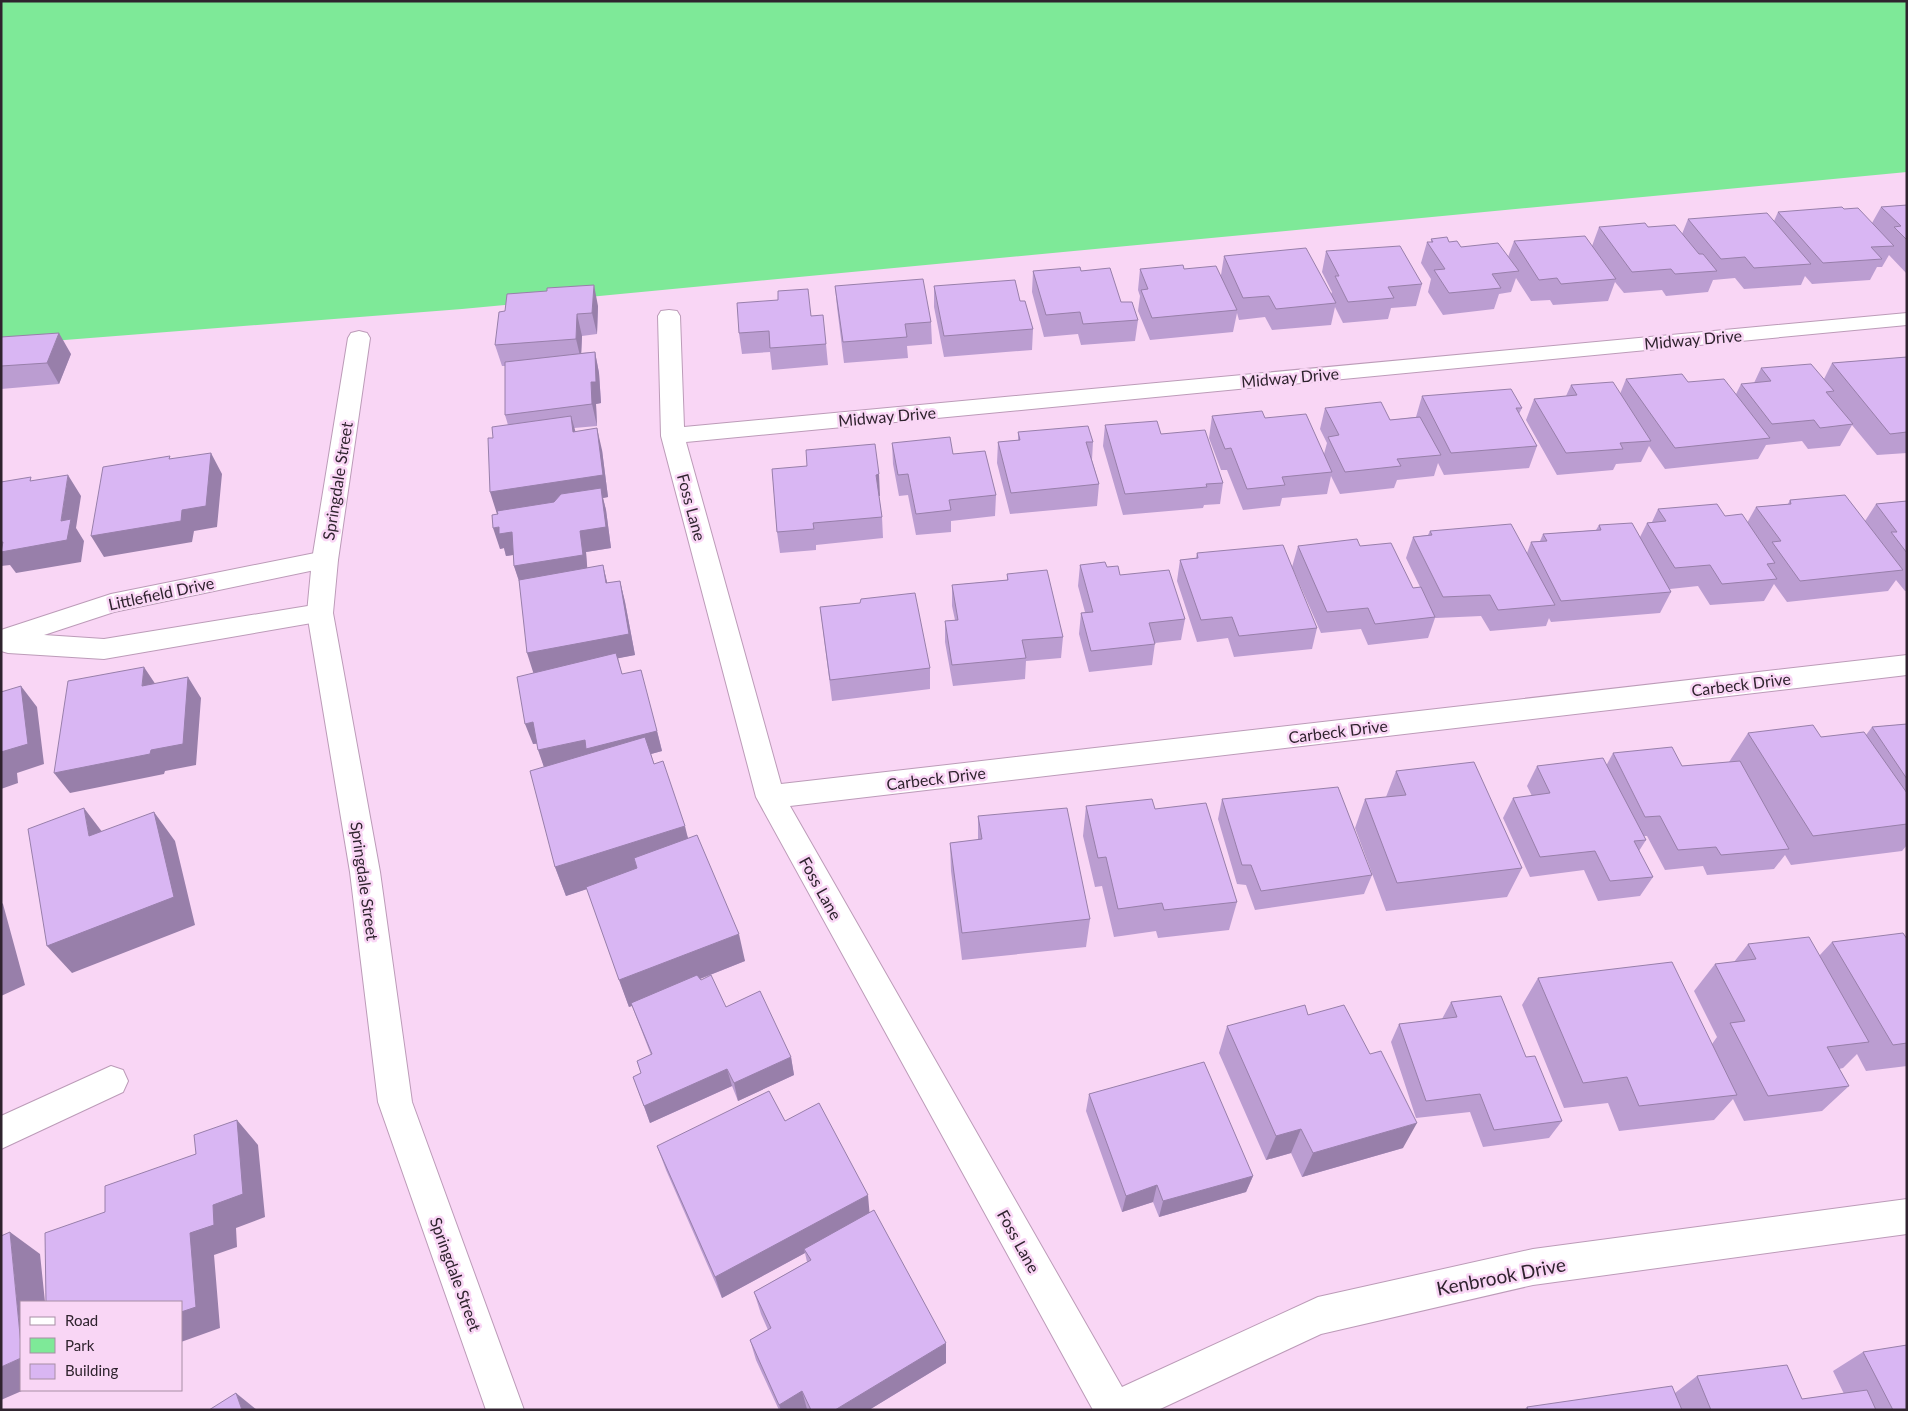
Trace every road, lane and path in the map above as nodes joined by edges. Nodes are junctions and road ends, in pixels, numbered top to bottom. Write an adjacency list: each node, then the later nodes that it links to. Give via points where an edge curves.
1 (669, 316): 4 (street, Foss Lane)
2 (1907, 319): 4 (street, Midway Drive)
3 (359, 338): 5 (street, Springdale Street)
4 (674, 436): 9 (street, Foss Lane)
5 (325, 560): 6 (street, Springdale Street); 7 (street, Littlefield Drive, via 111,602)
6 (320, 613): 7 (street, Littlefield Drive, via 104,649); 13 (street, Springdale Street, via 365,872 395,1102)
7 (1, 641)
8 (1907, 665): 9 (street, Carbeck Drive)
9 (770, 797): 14 (street, Foss Lane)
10 (111, 1081): 11 (street)
11 (1, 1133)
12 (1907, 1216): 14 (street, Kenbrook Drive, via 1533,1267 1318,1316)
13 (505, 1410)
14 (1115, 1410)

